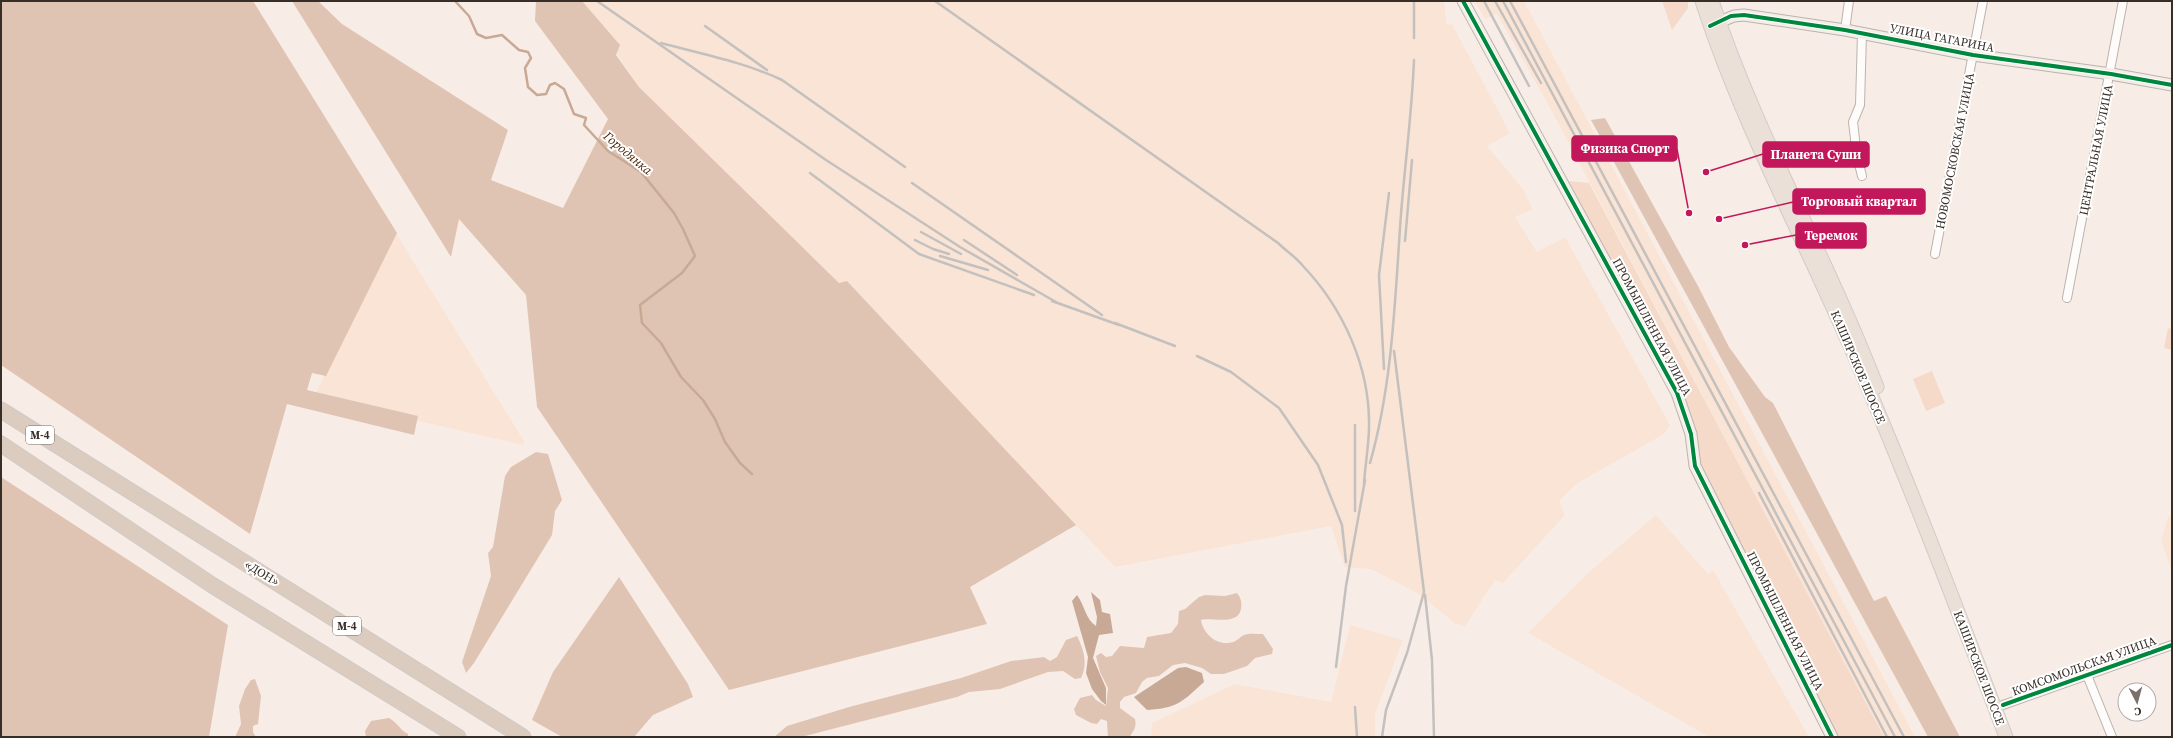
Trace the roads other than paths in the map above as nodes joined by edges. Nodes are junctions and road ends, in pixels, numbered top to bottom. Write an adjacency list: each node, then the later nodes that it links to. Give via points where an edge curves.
1 (1463, 1): 23 (street, ПРОМЫШЛЕННАЯ УЛИЦА, via 1677,392 1691,434 1695,466)
2 (1702, 1): 7 (main road, КАШИРСКОЕ ШОССЕ)
3 (1712, 1): 7 (main road, КАШИРСКОЕ ШОССЕ)
4 (1849, 1): 8 (street)
5 (1983, 1): 10 (street, НОВОМОСКОВСКАЯ УЛИЦА)
6 (2123, 1): 11 (street, ЦЕНТРАЛЬНАЯ УЛИЦА)
7 (1715, 24): 8 (street, УЛИЦА ГАГАРИНА, via 1734,16 1744,15); 20 (main road, КАШИРСКОЕ ШОССЕ, via 1870,368); 24 (main road, КАШИРСКОЕ ШОССЕ, via 1741,104 1860,369)
8 (1845, 30): 9 (street, УЛИЦА ГАГАРИНА)
9 (1862, 33): 10 (street, УЛИЦА ГАГАРИНА); 13 (street, via 1860,105 1853,122)
10 (1973, 55): 11 (street, УЛИЦА ГАГАРИНА); 14 (street, НОВОМОСКОВСКАЯ УЛИЦА)
11 (2111, 74): 12 (street, УЛИЦА ГАГАРИНА); 15 (street, ЦЕНТРАЛЬНАЯ УЛИЦА)
12 (2172, 85)
13 (1862, 176)
14 (1935, 254)
15 (2068, 298)
16 (1, 410): 22 (highway, «ДОН» / М-4)
17 (1, 444): 21 (highway, М-4, via 212,585)
18 (2172, 645): 19 (street, КОМСОМОЛЬСКАЯ УЛИЦА)
19 (2087, 675): 20 (street, КОМСОМОЛЬСКАЯ УЛИЦА); 26 (street)
20 (2003, 706): 25 (main road, КАШИРСКОЕ ШОССЕ)
21 (458, 737)
22 (523, 737)
23 (1832, 737)
24 (2006, 737)
25 (2015, 737)
26 (2112, 737)

